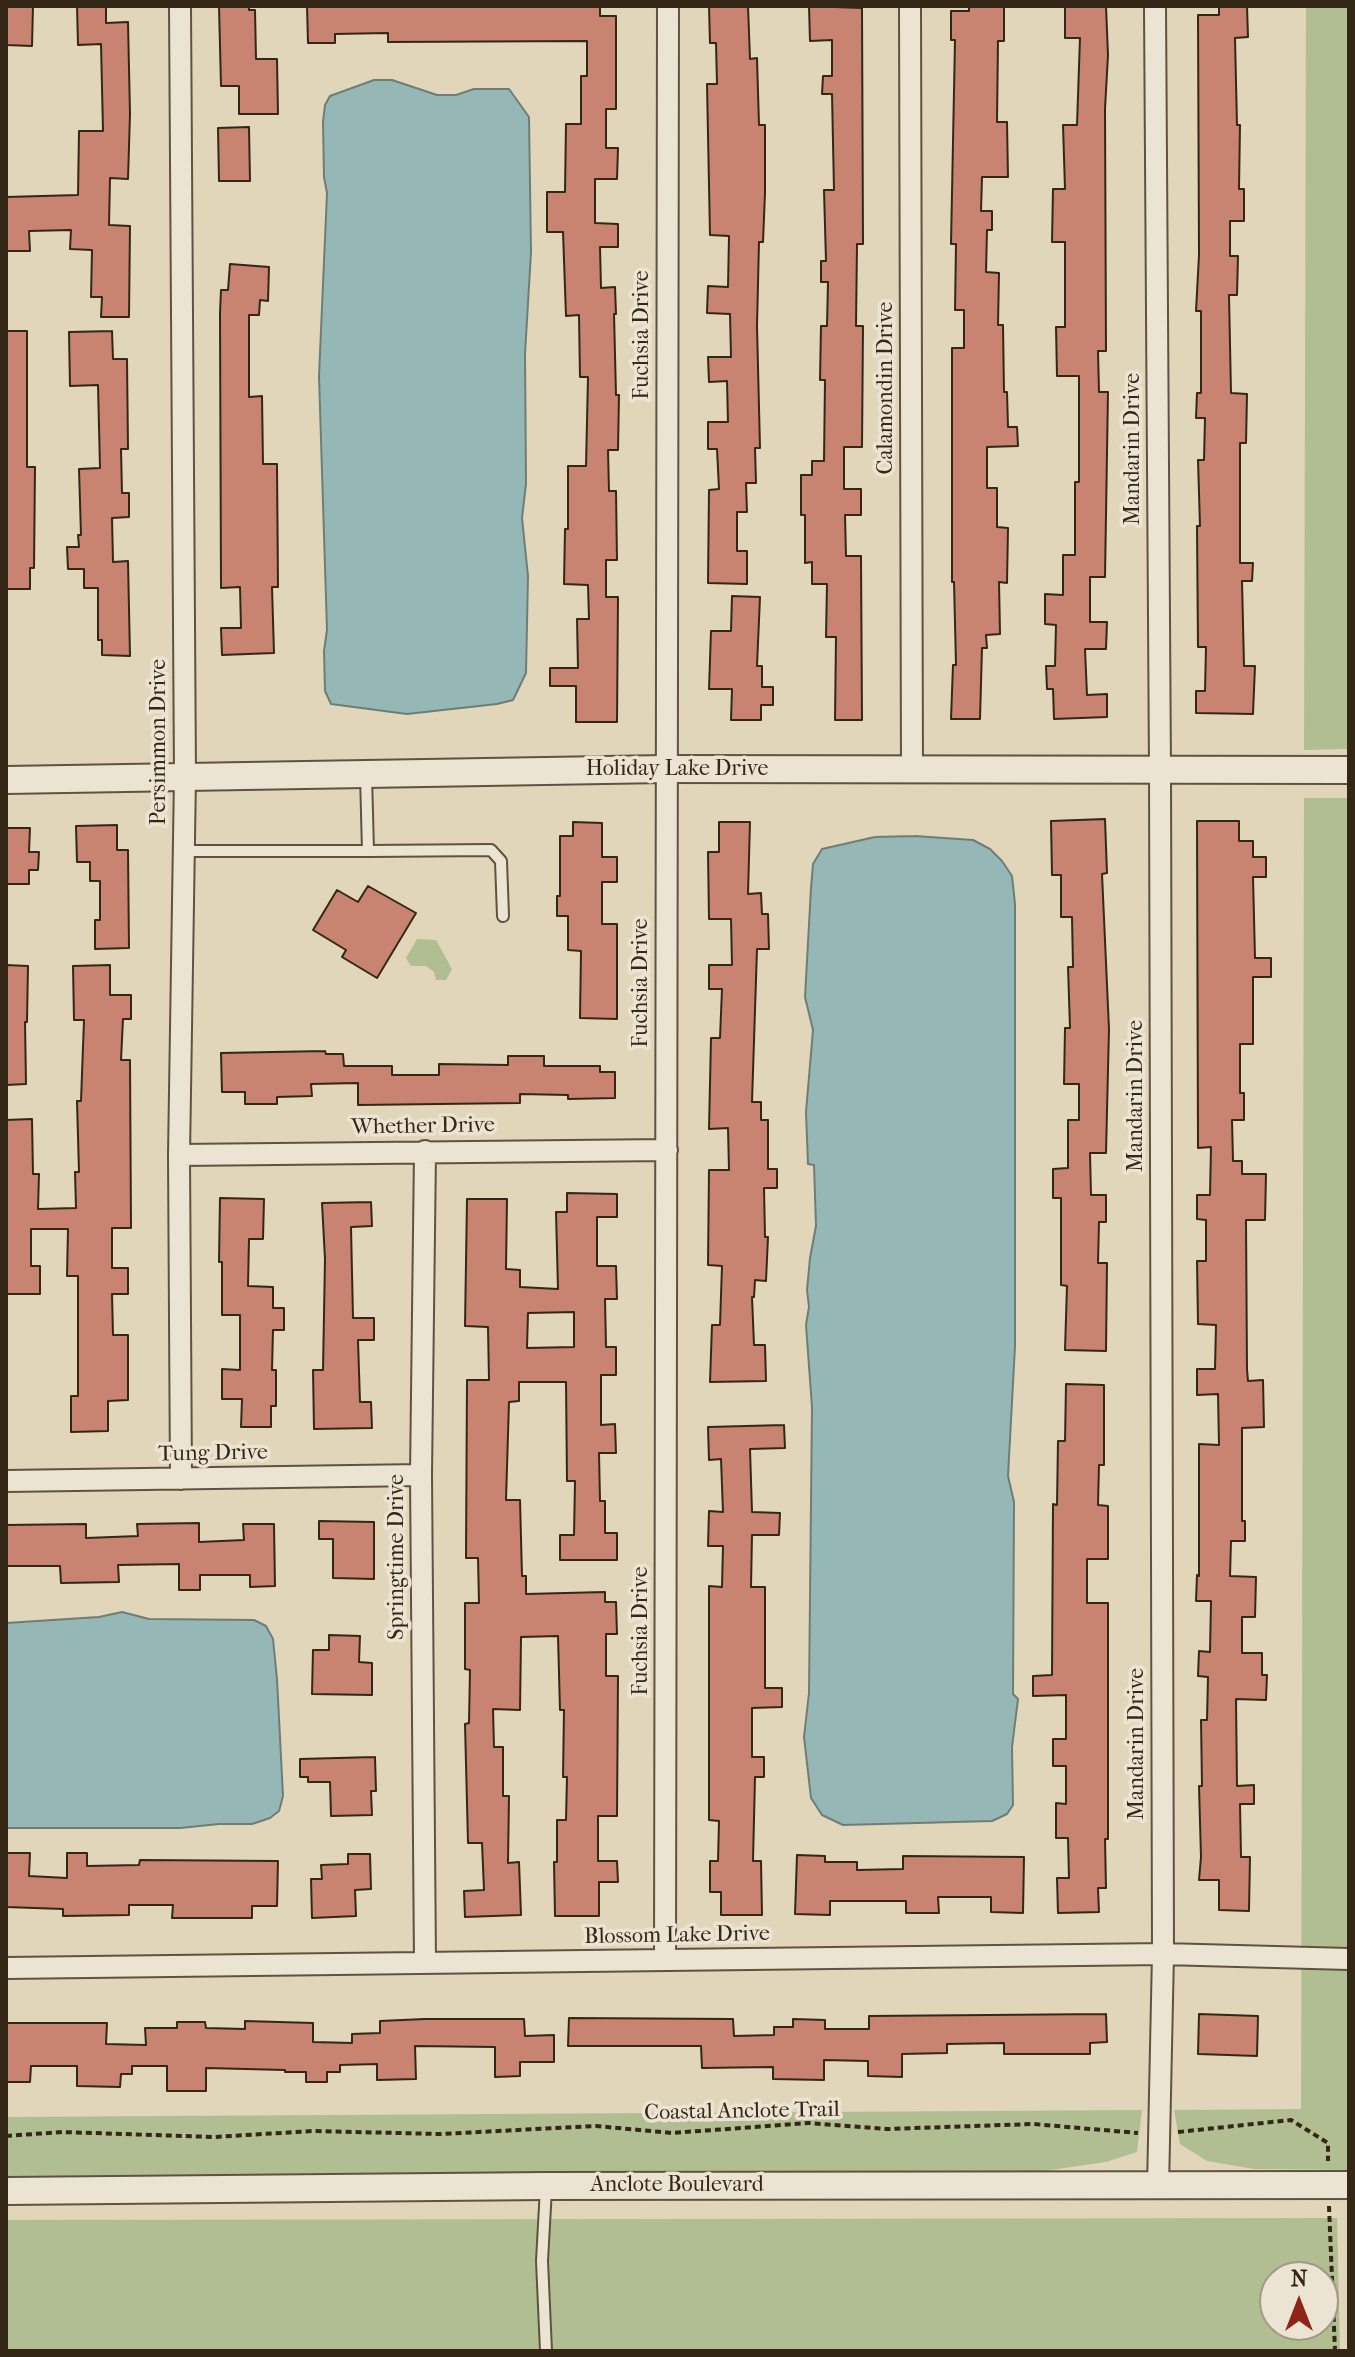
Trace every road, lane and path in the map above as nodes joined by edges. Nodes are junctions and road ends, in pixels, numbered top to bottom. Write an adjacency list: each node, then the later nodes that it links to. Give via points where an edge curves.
1 (180, 6): 10 (street, Persimmon Drive)
2 (668, 6): 5 (street, Fuchsia Drive)
3 (910, 6): 6 (street, Calamondin Drive)
4 (1155, 6): 7 (street, Mandarin Drive)
5 (665, 769): 6 (street, Holiday Lake Drive); 9 (street, Holiday Lake Drive); 15 (street, Fuchsia Drive)
6 (912, 770): 7 (street, Holiday Lake Drive)
7 (1160, 770): 8 (street, Holiday Lake Drive); 21 (street, Mandarin Drive)
8 (1349, 770)
9 (366, 773): 10 (street, Holiday Lake Drive); 13 (lane)
10 (185, 776): 11 (street, Holiday Lake Drive); 12 (street, Persimmon Drive)
11 (6, 780)
12 (184, 851): 13 (lane); 17 (street, Persimmon Drive)
13 (368, 851): 14 (lane, via 491,850 501,861)
14 (503, 916)
15 (667, 1150): 16 (street, Whether Drive); 23 (street, Fuchsia Drive)
16 (425, 1151): 17 (street, Whether Drive); 18 (street, Springtime Drive)
17 (179, 1155): 19 (street, Persimmon Drive)
18 (421, 1475): 19 (street, Tung Drive); 24 (street, Springtime Drive)
19 (181, 1479): 20 (street, Tung Drive)
20 (6, 1481)
21 (1163, 1954): 22 (street, Blossom Lake Drive); 23 (street, Blossom Lake Drive); 26 (street, Mandarin Drive)
22 (1349, 1959)
23 (665, 1960): 24 (street, Blossom Lake Drive)
24 (425, 1963): 25 (street, Blossom Lake Drive)
25 (6, 1968)
26 (1159, 2134): 27 (path, Coastal Anclote Trail, via 1033,2124 887,2129 809,2123 672,2133 596,2126 440,2134); 28 (path, Coastal Anclote Trail, via 1291,2120 1328,2143); 30 (street, Mandarin Drive)
27 (6, 2136)
28 (1339, 2185): 30 (street, Anclote Boulevard); 33 (path, Coastal Anclote Trail, via 1331,2239)
29 (546, 2186): 30 (street, Anclote Boulevard); 31 (street, Anclote Boulevard); 32 (lane)
30 (1158, 2187)
31 (6, 2191)
32 (546, 2351)
33 (1335, 2351)

